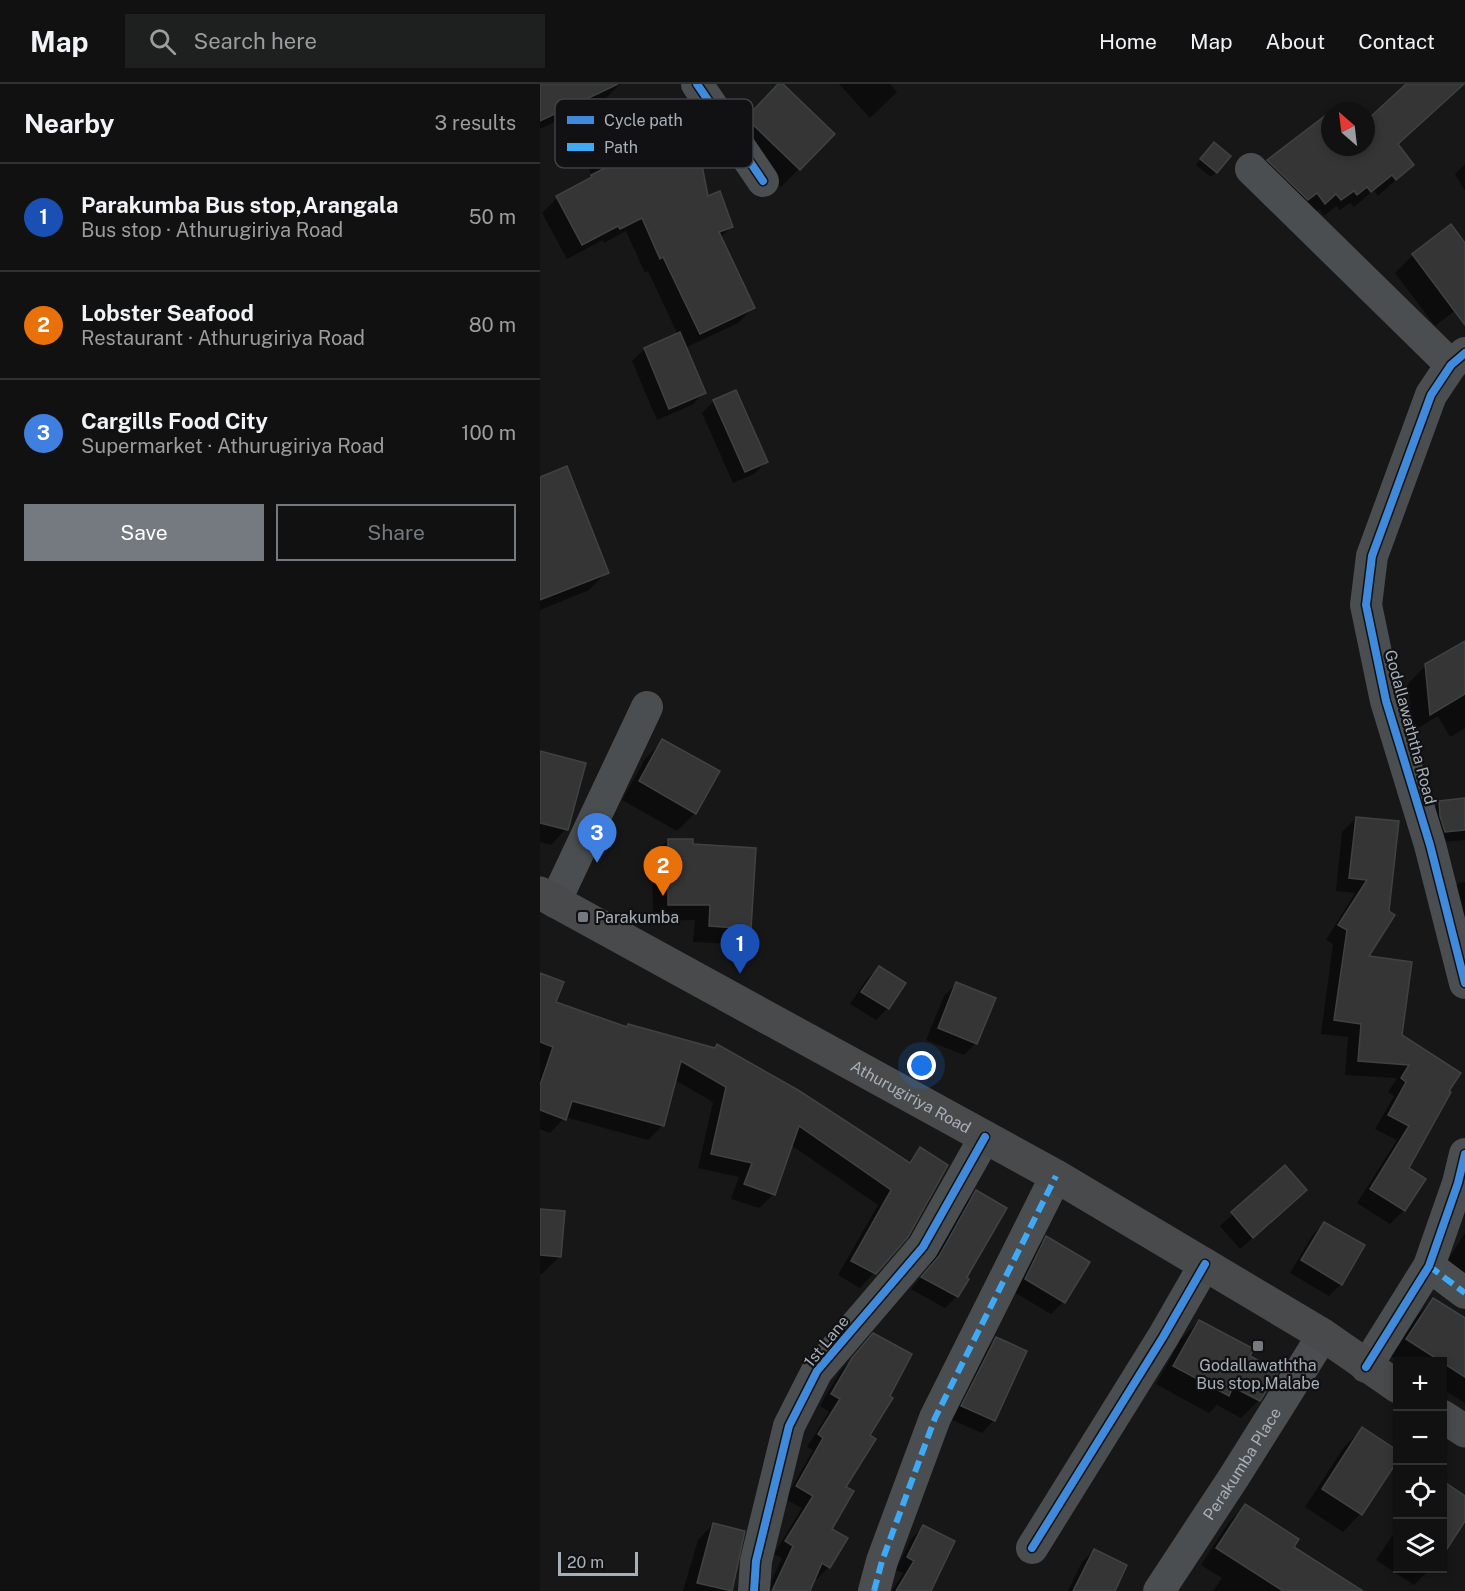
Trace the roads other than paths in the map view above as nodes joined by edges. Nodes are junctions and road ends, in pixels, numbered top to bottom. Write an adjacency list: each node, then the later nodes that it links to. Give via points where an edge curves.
1 (697, 84): 2 (street)
2 (707, 99)
3 (753, 166): 5 (street)
4 (1251, 169): 6 (street)
5 (763, 181)
6 (1458, 359): 9 (street, Godallawaththa Road, via 1431,395 1372,556 1366,605 1386,701 1430,845)
7 (647, 706): 8 (street)
8 (548, 898): 10 (main road, Athurugiriya Road)
9 (1465, 983)
10 (985, 1137): 12 (main road, Athurugiriya Road); 22 (street, 1st Lane, via 923,1246 817,1371 789,1426 756,1561)
11 (1465, 1154): 14 (street)
12 (1056, 1176): 13 (main road, Athurugiriya Road); 23 (street, via 935,1418)
13 (1205, 1264): 16 (main road, Athurugiriya Road); 21 (street)
14 (1429, 1266): 15 (street); 17 (street)
15 (1465, 1293)
16 (1323, 1335): 17 (main road, Athurugiriya Road); 24 (street, Perakumba Place)
17 (1366, 1367): 18 (main road, Athurugiriya Road)
18 (1393, 1384)
19 (1447, 1419): 20 (main road)
20 (1465, 1431)
21 (1032, 1548)
22 (754, 1591)
23 (874, 1591)
24 (1159, 1591)

